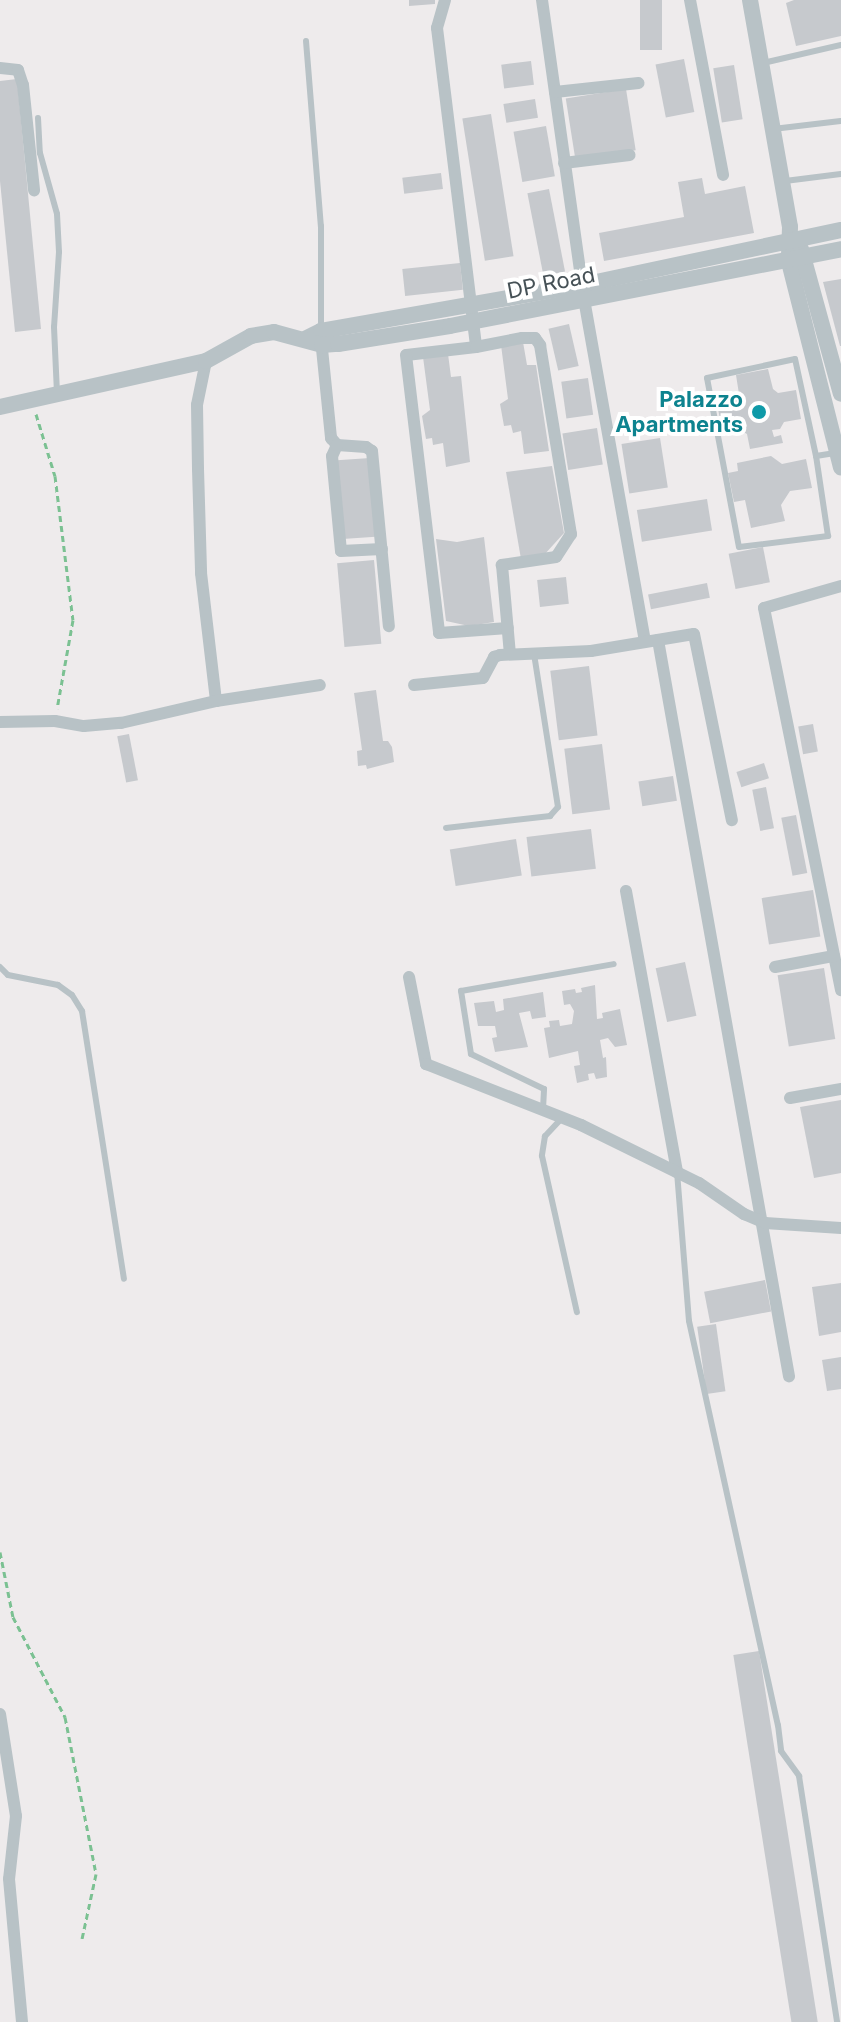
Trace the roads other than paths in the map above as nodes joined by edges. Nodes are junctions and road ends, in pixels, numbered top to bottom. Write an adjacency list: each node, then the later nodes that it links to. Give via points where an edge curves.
1 (445, 0): 25 (street, via 437,28)
2 (542, 0): 10 (street)
3 (690, 0): 17 (street)
4 (750, 0): 7 (street)
5 (306, 41): 27 (lane, via 321,226)
6 (841, 45): 7 (lane)
7 (761, 64): 13 (street)
8 (0, 68): 19 (street, via 18,70 23,85)
9 (639, 83): 10 (street)
10 (558, 91): 15 (street); 15 (street)
11 (38, 118): 32 (lane, via 40,153 59,239 54,327)
12 (841, 121): 13 (lane)
13 (771, 130): 18 (street)
14 (630, 155): 15 (street)
15 (568, 163): 24 (street)
16 (841, 174): 18 (lane)
17 (723, 175)
18 (780, 181): 21 (street)
19 (34, 190)
20 (841, 230): 21 (street, DP Road)
21 (792, 237): 23 (street); 24 (street, DP Road)
22 (841, 249): 23 (street, DP Road)
23 (796, 260): 24 (street, DP Road); 31 (street); 36 (street)
24 (583, 292): 25 (street, DP Road); 41 (street)
25 (472, 313): 26 (street, DP Road); 28 (street)
26 (448, 317): 27 (street, DP Road); 29 (street)
27 (321, 338): 30 (street, DP Road, via 274,332 251,336); 34 (street, via 330,431)
28 (476, 347): 29 (street); 40 (street, via 522,338 535,338 540,345 571,534 556,557 502,565)
29 (453, 350): 40 (street, via 406,355 439,633)
30 (206, 361): 32 (street); 46 (street, via 197,405 200,528)
31 (841, 394)
32 (58, 395): 33 (street)
33 (0, 407)
34 (337, 445): 37 (street, via 372,451); 37 (street, via 332,456 341,551)
35 (816, 456): 35 (lane, via 828,536 739,547 707,378 795,359); 36 (lane)
36 (840, 458)
37 (382, 549): 39 (street)
38 (841, 586): 51 (street, via 764,608)
39 (389, 626)
40 (508, 628): 42 (street)
41 (651, 641): 43 (street); 48 (street, via 694,634); 62 (street)
42 (510, 654): 43 (street); 45 (street, via 494,657 483,678)
43 (534, 654): 49 (lane, via 558,807 550,816)
44 (320, 685): 46 (street)
45 (414, 685)
46 (216, 701): 47 (street, via 121,723)
47 (0, 722)
48 (732, 820)
49 (446, 828)
50 (626, 891): 61 (street)
51 (834, 956): 54 (street); 56 (street)
52 (614, 964): 59 (lane, via 461,991 471,1054 544,1089)
53 (0, 967): 64 (lane, via 8,975 58,985 82,1011)
54 (775, 967)
55 (409, 977): 59 (street, via 426,1064)
56 (841, 990)
57 (841, 1089): 58 (street)
58 (790, 1098)
59 (543, 1109): 60 (street)
60 (562, 1118): 61 (street); 65 (lane, via 545,1136 542,1156)
61 (677, 1172): 62 (street); 69 (lane, via 689,1321 781,1751 799,1776)
62 (765, 1223): 63 (street); 66 (street)
63 (841, 1228)
64 (124, 1279)
65 (577, 1312)
66 (789, 1376)
67 (0, 1714): 68 (street, via 16,1816 9,1879)
68 (22, 2022)
69 (837, 2022)

